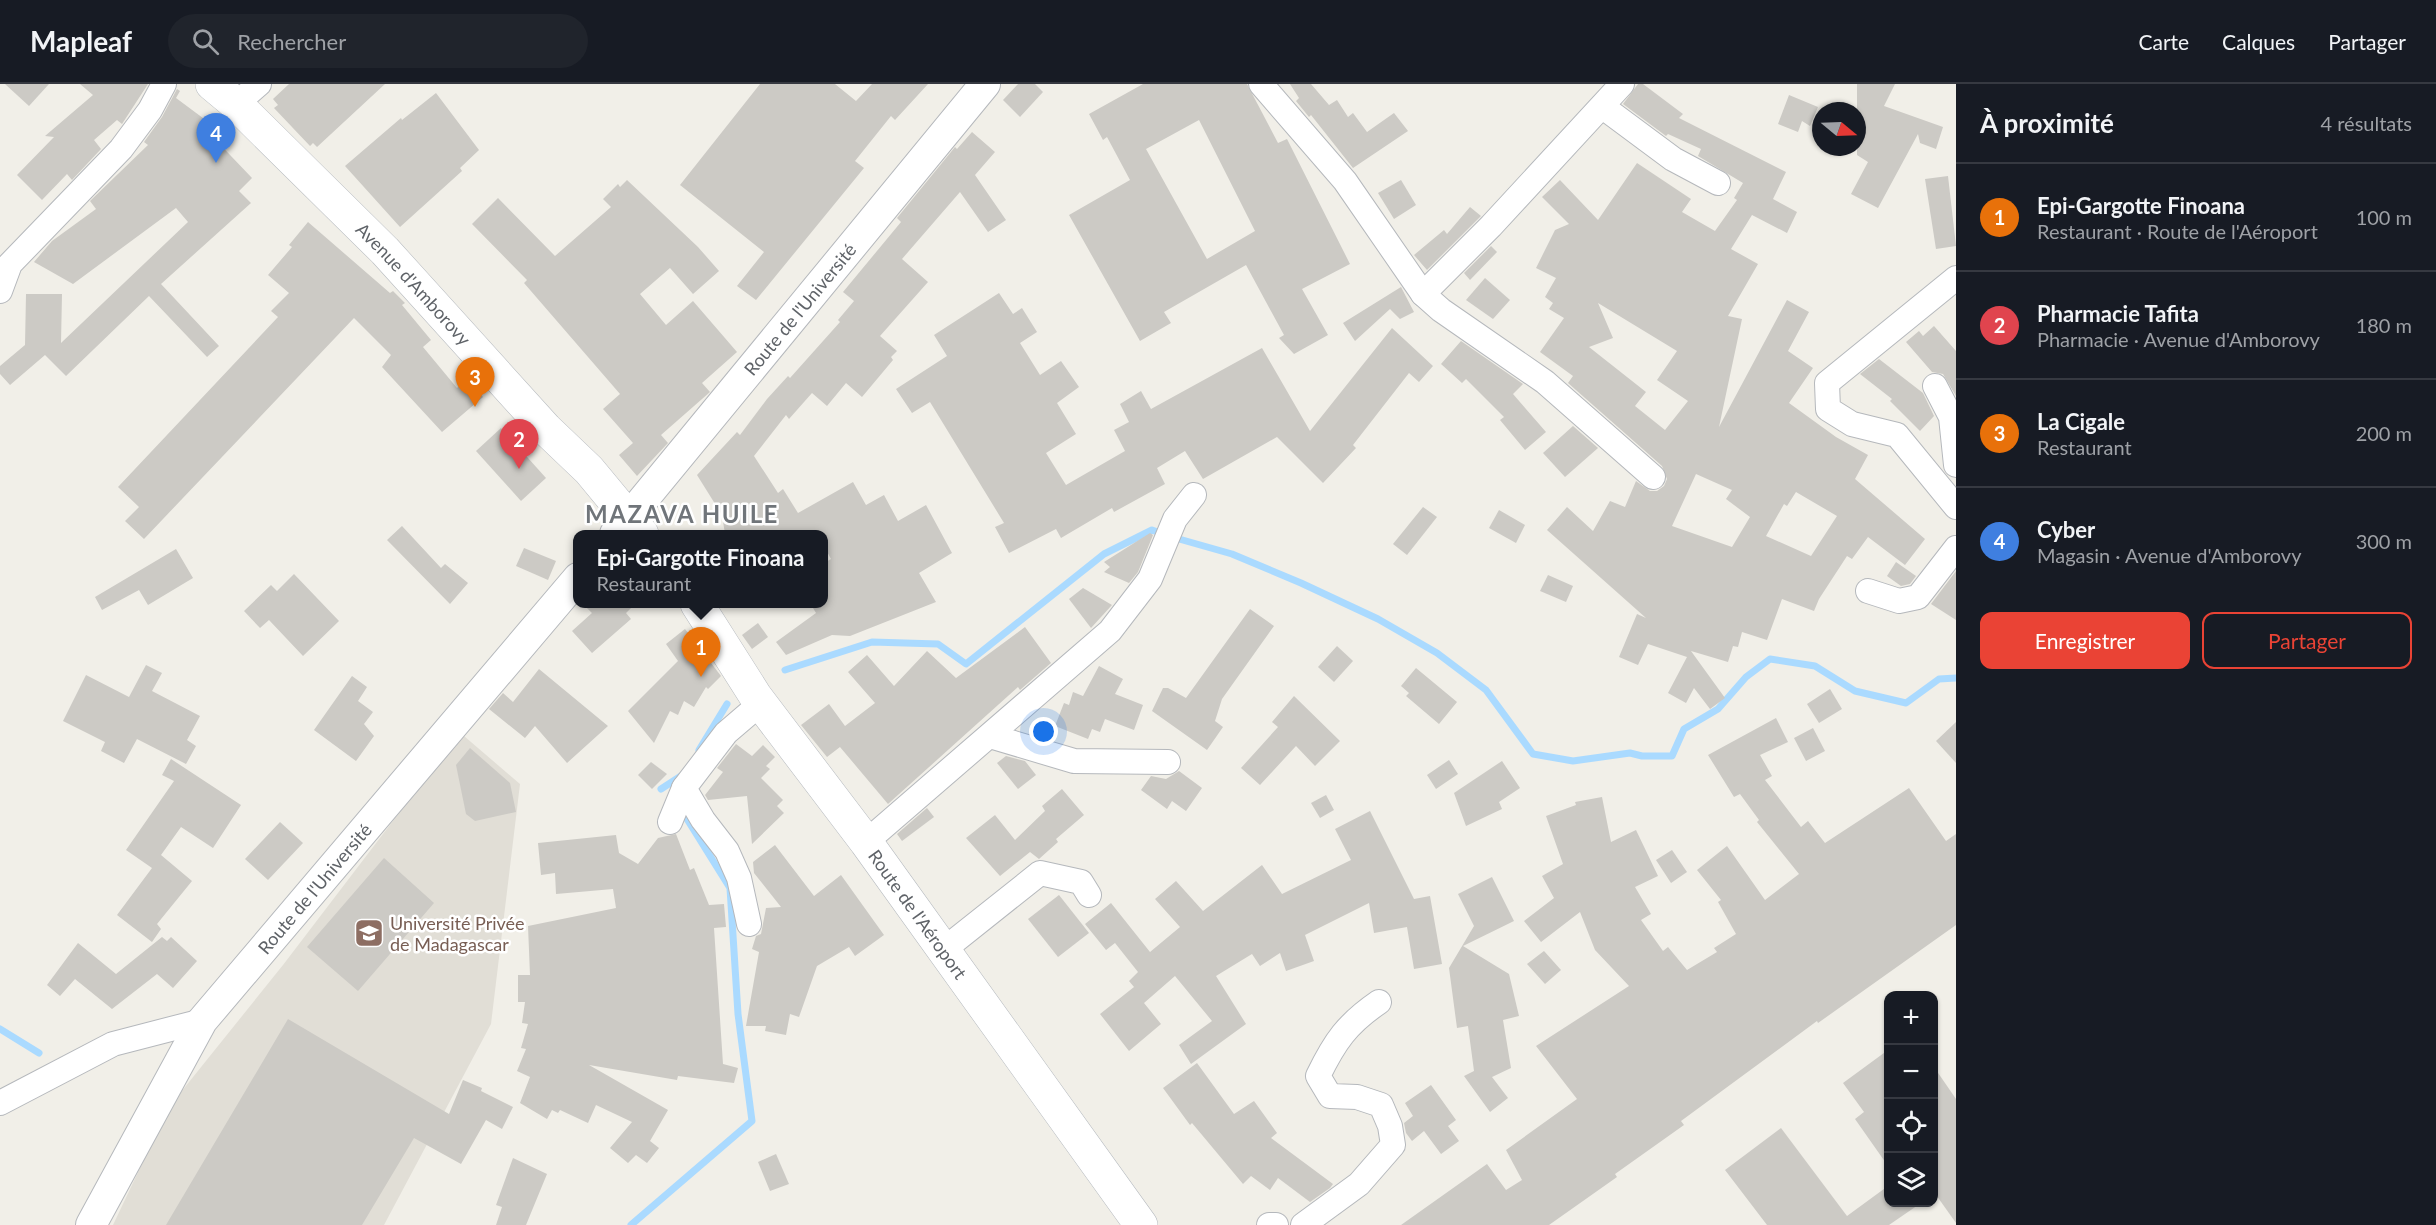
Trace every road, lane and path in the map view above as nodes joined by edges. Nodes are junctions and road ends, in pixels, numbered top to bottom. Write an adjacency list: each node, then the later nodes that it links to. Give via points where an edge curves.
1 (164, 84): 9 (street, via 121,149 10,264)
2 (985, 84): 16 (street, Route de l'Université)
3 (1262, 84): 10 (street, via 1345,181)
4 (1622, 84): 6 (street)
5 (236, 91): 16 (main road, Avenue d'Amborovy, via 546,429 589,470)
6 (1603, 107): 7 (street, via 1673,159); 10 (street)
7 (1718, 183)
8 (1956, 278): 15 (street, via 1827,383 1828,409 1852,424 1898,435)
9 (0, 291)
10 (1423, 294): 13 (street, via 1545,382)
11 (1935, 386): 12 (street, via 1951,417)
12 (1956, 465)
13 (1653, 477)
14 (1194, 495): 22 (street, via 1175,519 1150,579 1110,631)
15 (1956, 507)
16 (629, 529)
17 (1956, 548): 19 (street, via 1918,597 1899,601)
18 (573, 584): 31 (street, Route de l'Université)
19 (1868, 591)
20 (700, 608): 21 (main road, Route de l'Aéroport)
21 (761, 703): 24 (street, via 726,733); 26 (main road, Route de l'Aéroport)
22 (990, 736): 23 (street, via 1074,761); 26 (street)
23 (1168, 762)
24 (684, 788): 25 (street); 28 (street, via 727,851 740,878)
25 (670, 822)
26 (866, 842): 29 (main road, Route de l'Aéroport)
27 (1089, 895): 29 (street, via 1082,882 1040,873)
28 (749, 924)
29 (942, 951): 34 (main road, Route de l'Aéroport)
30 (1379, 1002): 37 (street, via 1355,1018 1318,1076 1330,1096 1357,1097 1381,1105 1393,1145 1359,1184)
31 (202, 1021): 32 (street, via 113,1044); 33 (street, Route de l'Université)
32 (0, 1103)
33 (91, 1225)
34 (1141, 1225)
35 (1269, 1225): 36 (street)
36 (1276, 1225)
37 (1303, 1225)

